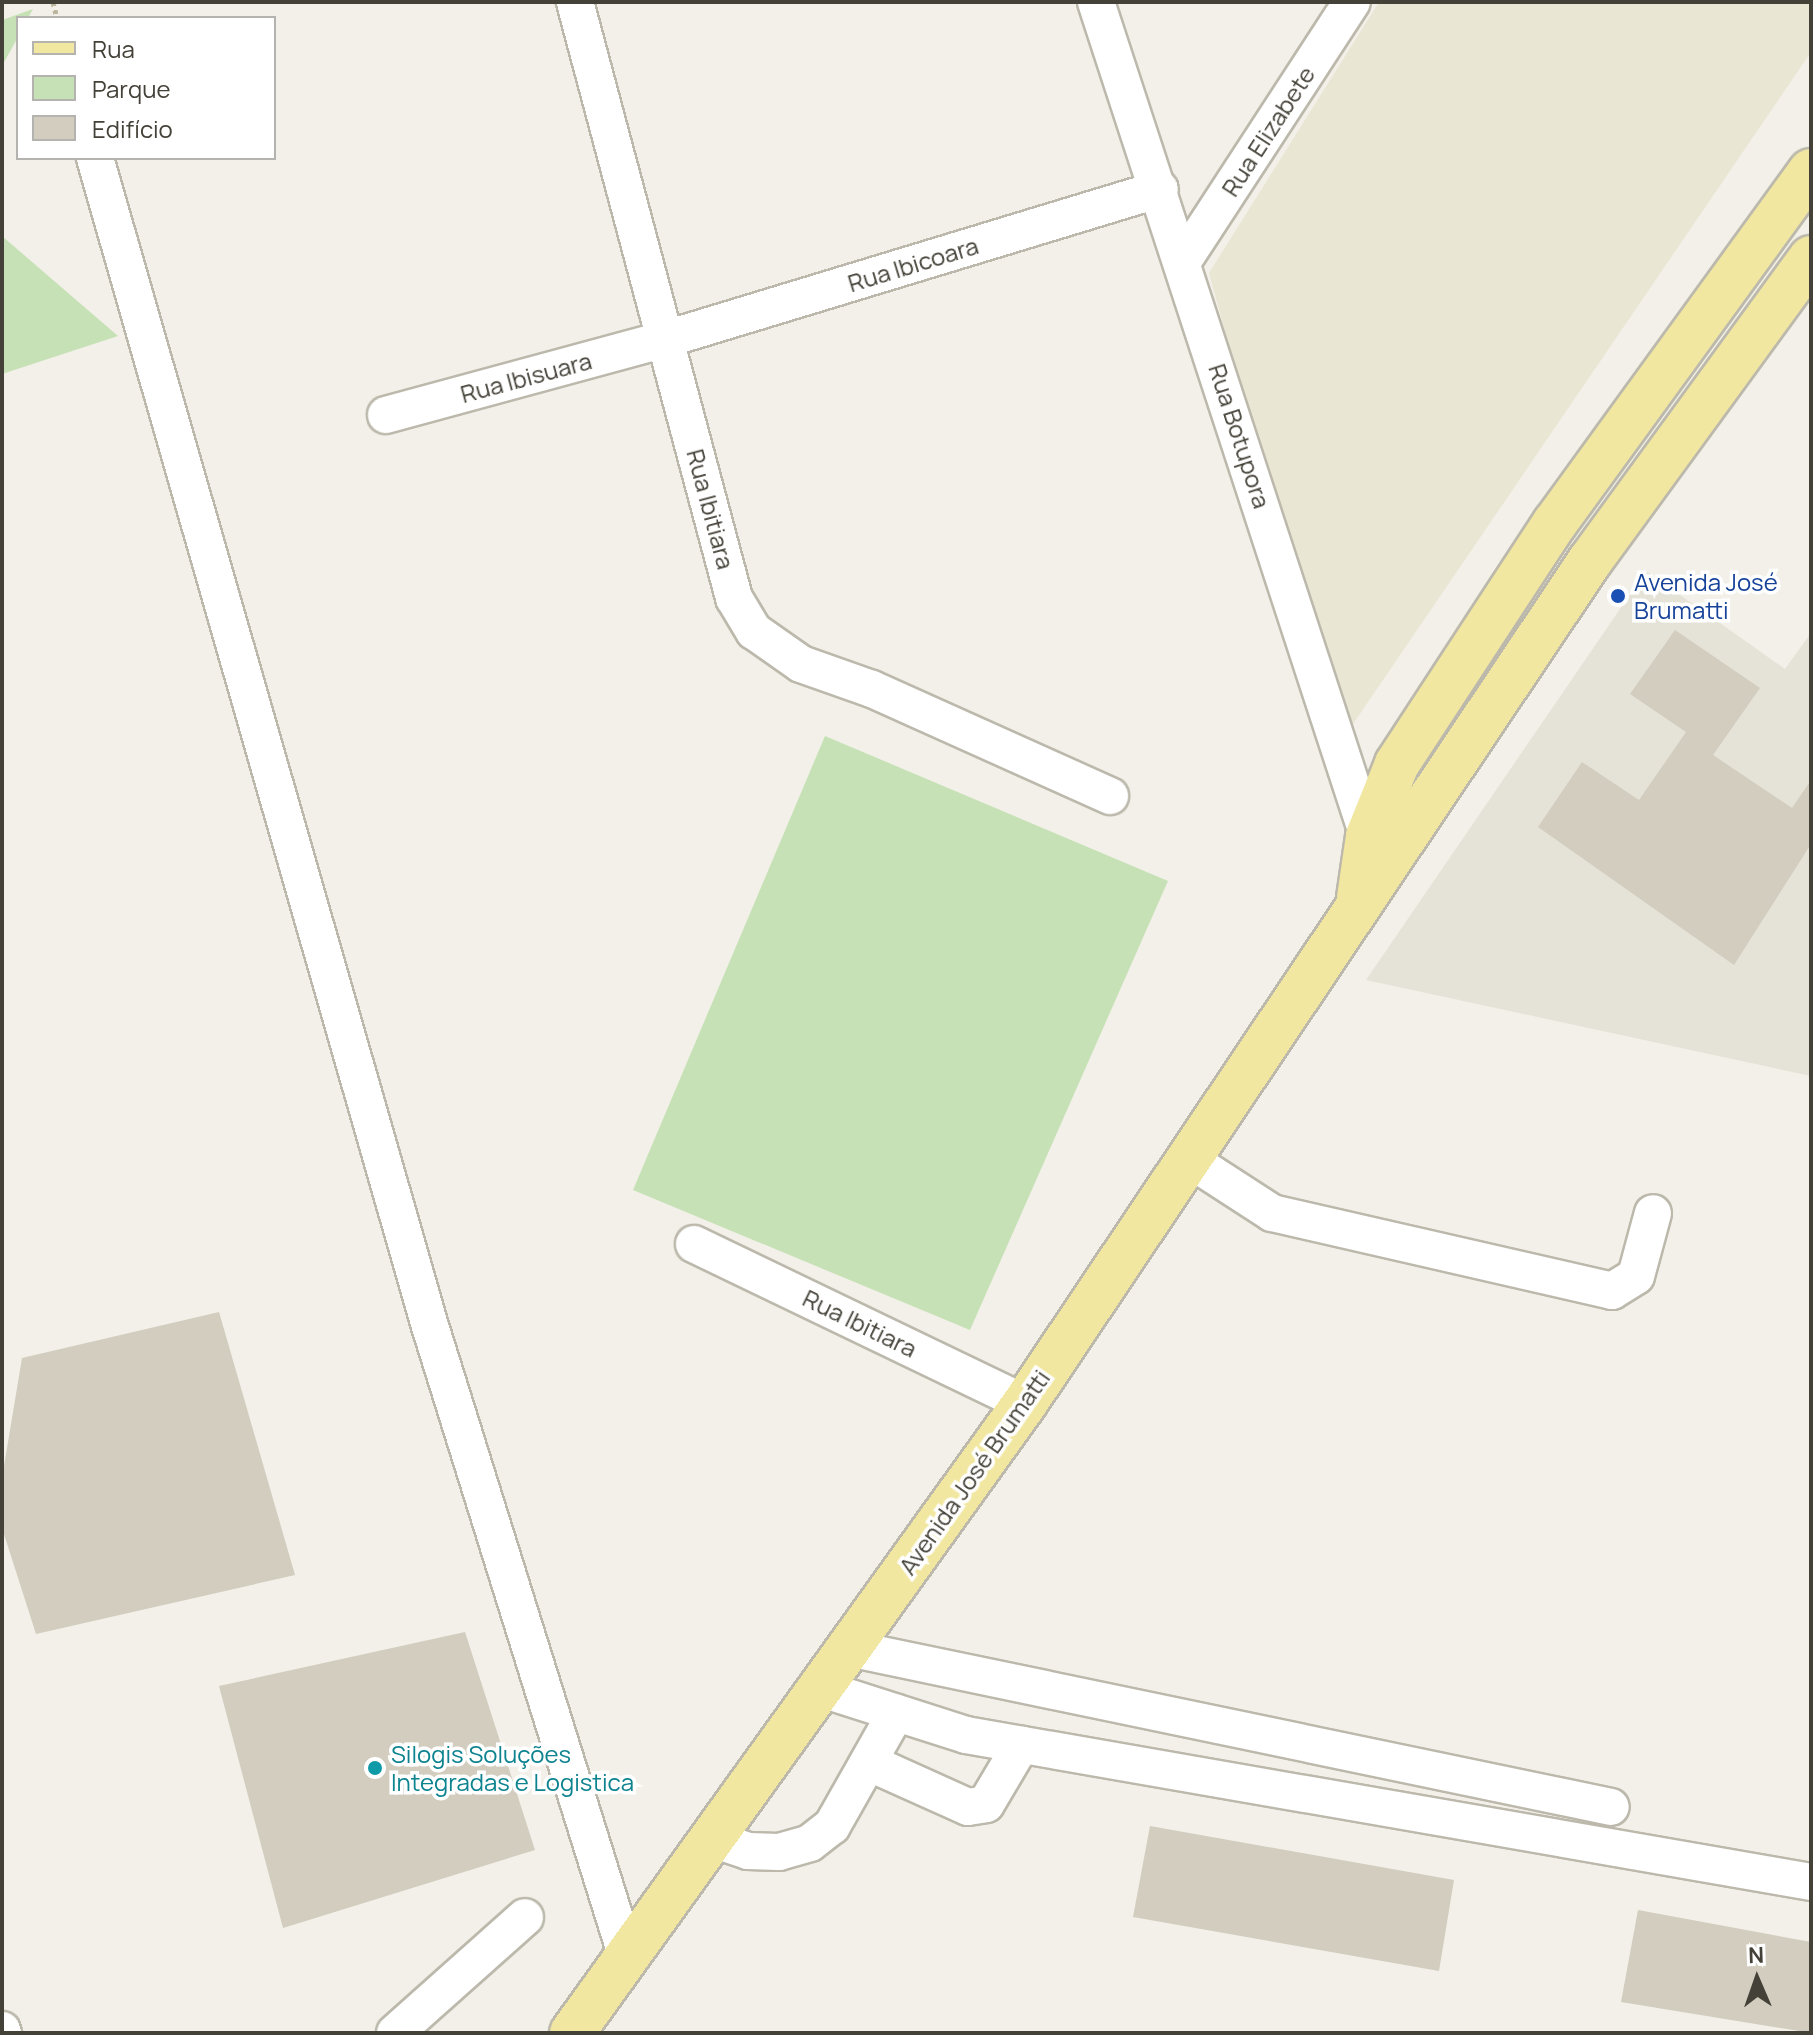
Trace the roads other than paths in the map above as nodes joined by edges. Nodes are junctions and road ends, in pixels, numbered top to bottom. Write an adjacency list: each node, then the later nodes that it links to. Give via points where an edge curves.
1 (575, 2): 9 (street, Rua Ibitiara)
2 (1096, 2): 6 (street, Rua Botupora)
3 (1352, 2): 8 (street, Rua Elizabete)
4 (96, 160): 26 (street, via 430,1326)
5 (1811, 171): 12 (main road, Avenida José Brumatti, via 1547,536 1397,764)
6 (1160, 189): 8 (street, Rua Botupora); 9 (street, Rua Ibicoara)
7 (1811, 258): 12 (main road, Avenida José Brumatti)
8 (1183, 261): 12 (street, Rua Botupora)
9 (666, 339): 10 (street, Rua Ibisuara); 11 (street, Rua Ibitiara, via 734,598 754,631 801,664 872,689)
10 (386, 415)
11 (1110, 796)
12 (1380, 851): 13 (main road, Avenida José Brumatti, via 1359,898)
13 (1187, 1158): 14 (street, via 1272,1213 1612,1291 1636,1276); 16 (main road, Avenida José Brumatti)
14 (1653, 1213)
15 (694, 1244): 16 (street, Rua Ibitiara)
16 (1025, 1403): 17 (main road, Avenida José Brumatti)
17 (848, 1648): 18 (main road, Avenida José Brumatti); 22 (street)
18 (819, 1688): 19 (street); 23 (main road, Avenida José Brumatti)
19 (896, 1713): 20 (street); 21 (street)
20 (1021, 1745): 21 (street, via 986,1804 968,1807); 24 (street)
21 (870, 1763): 23 (street, via 832,1826 810,1843 779,1852 748,1851)
22 (1611, 1807)
23 (709, 1838): 26 (main road, Avenida José Brumatti)
24 (1811, 1882)
25 (525, 1917): 27 (street)
26 (625, 1951): 28 (main road, Avenida José Brumatti)
27 (395, 2033)
28 (572, 2033)

